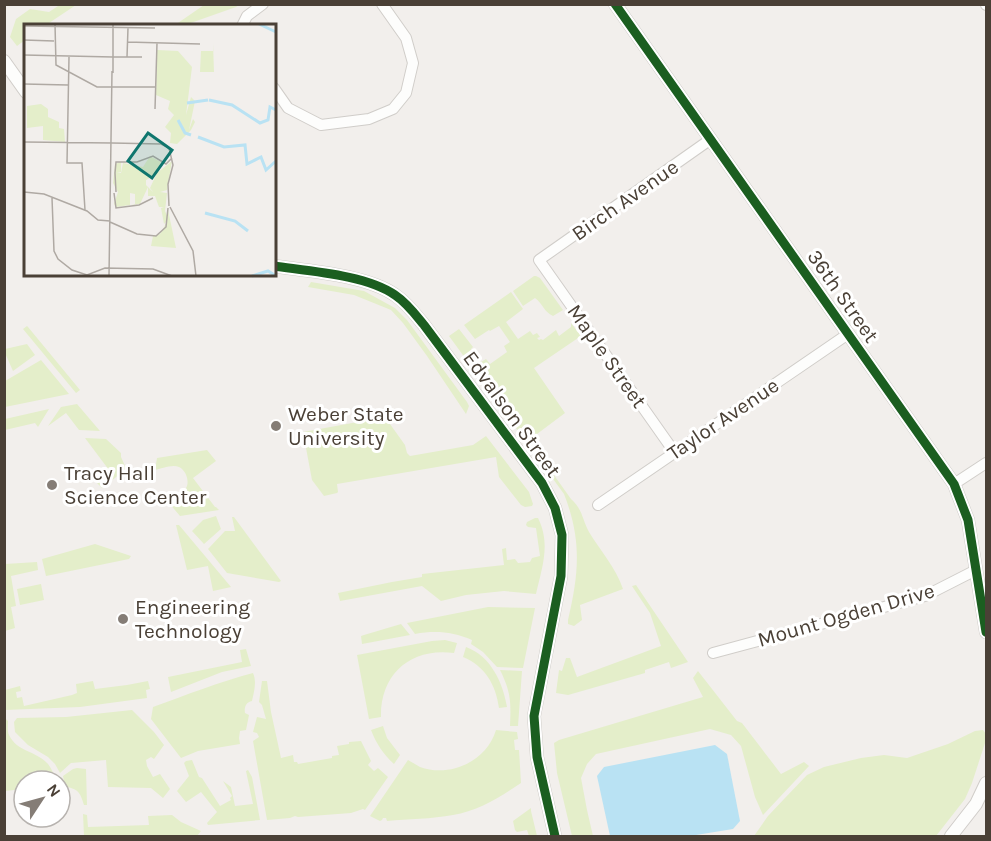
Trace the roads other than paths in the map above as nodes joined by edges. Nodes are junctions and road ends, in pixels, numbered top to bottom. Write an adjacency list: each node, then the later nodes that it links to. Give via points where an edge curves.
1 (263, 4): 4 (street, via 247,16)
2 (382, 4): 7 (street, via 406,38 413,63 406,93 393,109 369,119 321,125 288,108)
3 (615, 4): 8 (street, 36th Street)
4 (244, 24)
5 (4, 61): 6 (street)
6 (24, 89)
7 (276, 91)
8 (711, 140): 9 (street, Birch Avenue); 11 (street, 36th Street)
9 (539, 260): 12 (street, Maple Street)
10 (276, 266): 20 (street, Edvalson Street, via 357,279 383,288 408,306 542,483 555,508 562,535 562,565 534,716 537,757)
11 (848, 334): 12 (street, Taylor Avenue); 14 (street, 36th Street)
12 (675, 453): 15 (street, Taylor Avenue)
13 (987, 463): 14 (street)
14 (954, 484): 16 (street, 36th Street, via 968,520)
15 (598, 505)
16 (976, 570): 17 (street, 36th Street); 18 (street, Mount Ogden Drive, via 925,596)
17 (987, 632)
18 (713, 653)
19 (987, 783): 21 (street)
20 (555, 837)
21 (951, 837)

